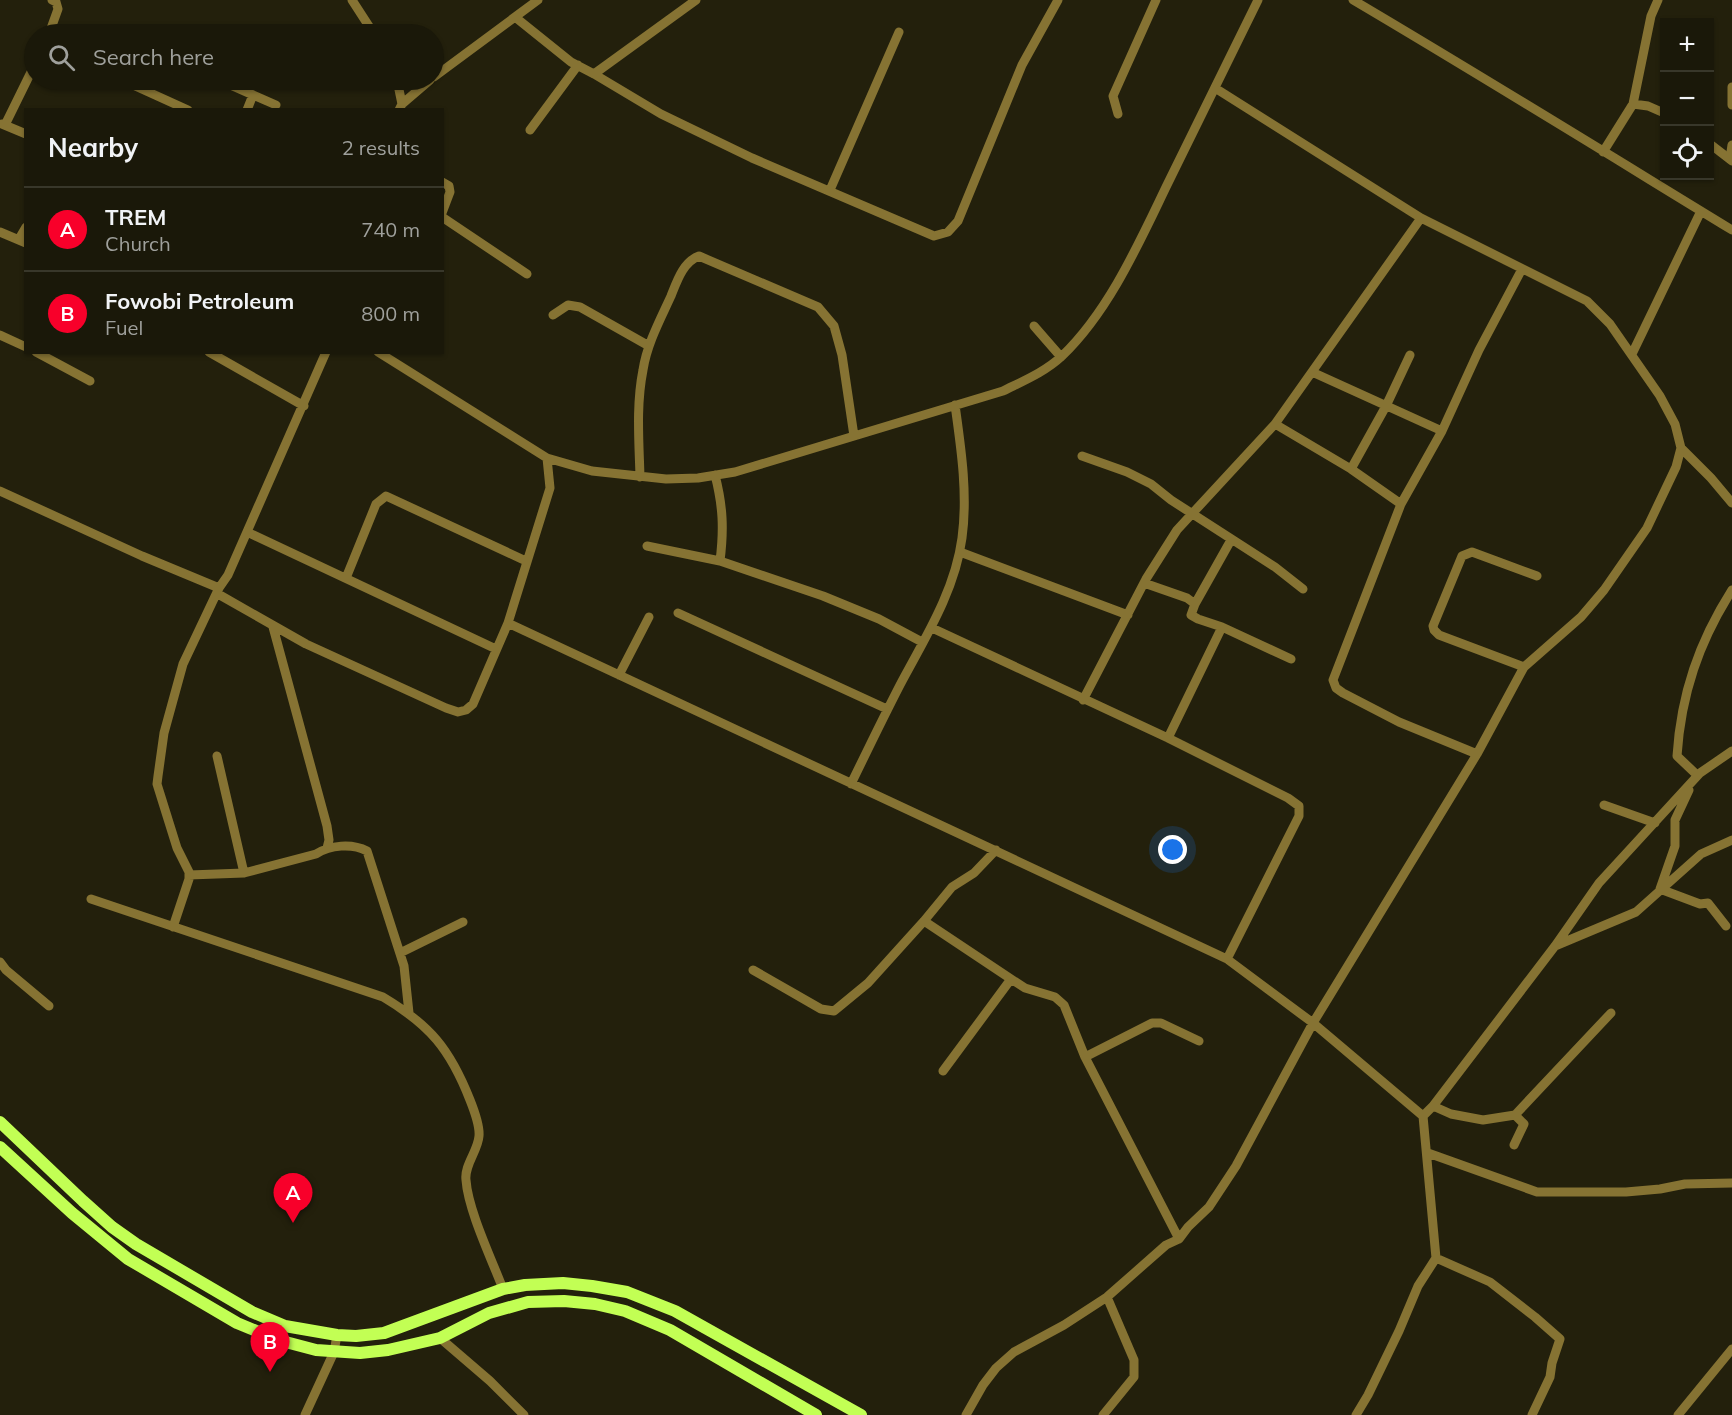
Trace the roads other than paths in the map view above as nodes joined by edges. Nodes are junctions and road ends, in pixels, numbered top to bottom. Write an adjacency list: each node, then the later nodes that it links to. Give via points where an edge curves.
1 (52, 0): 11 (street, via 58,9)
2 (352, 0): 12 (street)
3 (538, 0): 10 (street)
4 (696, 0): 16 (street)
5 (1058, 0): 41 (street, via 1022,65 958,221 948,232 934,236)
6 (1156, 0): 32 (street, via 1113,96)
7 (1258, 0): 19 (street)
8 (1353, 0): 38 (street)
9 (1658, 0): 25 (street, via 1651,16)
10 (515, 17): 14 (street); 15 (street)
11 (53, 24)
12 (368, 24)
13 (899, 32): 41 (street)
14 (578, 65): 16 (street); 34 (street)
15 (444, 69)
16 (594, 74): 41 (street, via 660,114)
17 (24, 85): 33 (street)
18 (1732, 87): 27 (street)
19 (1215, 88): 45 (street); 62 (street, via 1115,285)
20 (145, 90): 29 (street)
21 (242, 90): 24 (street)
22 (398, 90): 28 (street)
23 (419, 90): 28 (street)
24 (253, 95): 26 (street); 30 (street)
25 (1633, 104): 31 (street); 38 (street)
26 (276, 105)
27 (1732, 105)
28 (401, 107)
29 (184, 108)
30 (248, 108)
31 (1660, 111)
32 (1118, 114)
33 (3, 124): 35 (street)
34 (530, 130)
35 (24, 133)
36 (1732, 146): 39 (street)
37 (1714, 147): 39 (street)
38 (1602, 152): 43 (street)
39 (1731, 160)
40 (444, 183): 42 (street, via 450,192)
41 (830, 190)
42 (444, 208)
43 (1701, 211): 46 (street); 60 (street)
44 (444, 219): 50 (street)
45 (1421, 219): 49 (street); 63 (street)
46 (1732, 230)
47 (0, 232): 48 (street)
48 (22, 241)
49 (1522, 269): 60 (street, via 1587,301); 69 (street)
50 (527, 274)
51 (553, 315): 55 (street, via 568,306 580,307)
52 (1034, 326): 62 (street)
53 (0, 335): 54 (street)
54 (24, 346)
55 (649, 346): 70 (street, via 679,278 693,258 699,256 762,282 818,307 834,326); 76 (street, via 639,395)
56 (40, 354): 64 (street)
57 (213, 354): 66 (street)
58 (326, 354): 66 (street)
59 (381, 354): 73 (street)
60 (1632, 354): 71 (street, via 1675,424)
61 (1410, 355): 67 (street)
62 (1061, 357): 65 (street, via 1038,374 1003,391)
63 (1312, 372): 67 (street); 68 (street)
64 (90, 381)
65 (955, 405): 70 (street); 84 (street, via 964,510)
66 (304, 406): 81 (street)
67 (1386, 406): 69 (street); 74 (street)
68 (1275, 424): 74 (street); 80 (street)
69 (1442, 431): 79 (street)
70 (854, 436): 75 (street)
71 (1681, 448): 78 (street); 104 (street, via 1647,528 1604,590 1581,617)
72 (1082, 456): 80 (street, via 1151,484)
73 (547, 458): 76 (street, via 592,471); 85 (street, via 550,488)
74 (1352, 469): 79 (street)
75 (715, 475): 76 (street); 86 (street, via 724,523)
76 (640, 477)
77 (0, 491): 92 (street)
78 (1732, 503)
79 (1401, 504): 110 (street, via 1333,680 1343,693 1399,722)
80 (1192, 514): 82 (street); 89 (street, via 1177,530)
81 (247, 531): 88 (street); 92 (street)
82 (1231, 540): 90 (street); 93 (street)
83 (647, 546): 86 (street)
84 (960, 552): 95 (street); 100 (street)
85 (526, 561): 88 (street, via 386,496 375,504); 97 (street)
86 (720, 561): 101 (street, via 823,596)
87 (1537, 576): 104 (street, via 1466,553 1433,626 1439,635)
88 (346, 578): 102 (street)
89 (1144, 584): 93 (street); 95 (street)
90 (1303, 589)
91 (1732, 590): 112 (street, via 1716,614 1690,675 1678,734 1677,756)
92 (219, 591): 98 (street); 120 (street, via 183,664 164,734 157,784)
93 (1195, 604): 99 (street, via 1191,615)
94 (678, 613): 107 (street)
95 (1128, 615): 106 (street)
96 (649, 617): 105 (street)
97 (508, 622): 102 (street); 105 (street)
98 (273, 627): 102 (street, via 458,712 473,704); 117 (street, via 327,826)
99 (1222, 627): 103 (street); 108 (street)
100 (932, 628): 101 (street); 106 (street)
101 (922, 642): 107 (street)
102 (496, 649)
103 (1291, 659)
104 (1524, 668): 110 (street)
105 (619, 675): 113 (street)
106 (1083, 700): 108 (street)
107 (887, 710): 113 (street)
108 (1168, 738): 129 (street, via 1299,806 1299,816)
109 (1732, 751): 112 (street)
110 (1477, 754): 136 (street)
111 (217, 756): 119 (street)
112 (1695, 779): 115 (street); 121 (street, via 1675,820 1675,846)
113 (851, 784): 118 (street)
114 (1604, 805): 115 (street)
115 (1655, 823): 127 (street, via 1599,884)
116 (1732, 840): 121 (street, via 1701,854)
117 (327, 848): 119 (street); 128 (street, via 359,847 367,851)
118 (996, 850): 123 (street, via 974,873 952,887); 129 (street)
119 (244, 873): 120 (street)
120 (189, 875): 126 (street)
121 (1660, 889): 125 (street, via 1700,904 1708,903); 127 (street, via 1636,912)
122 (91, 899): 126 (street)
123 (924, 921): 131 (street, via 868,983 834,1011 820,1009); 132 (street)
124 (463, 922): 128 (street)
125 (1726, 926)
126 (173, 927): 134 (street, via 383,997)
127 (1555, 946): 140 (street)
128 (400, 953): 134 (street)
129 (1227, 959): 136 (street)
130 (2, 969): 133 (street)
131 (753, 970)
132 (1011, 979): 138 (street, via 1055,997 1064,1005); 139 (street)
133 (49, 1006)
134 (410, 1013): 150 (street, via 435,1037 460,1076 474,1110 479,1136 465,1178)
135 (1611, 1013): 141 (street)
136 (1313, 1023): 142 (street); 148 (street, via 1236,1166 1209,1207)
137 (1199, 1041): 138 (street, via 1161,1023 1152,1023)
138 (1085, 1057): 148 (street)
139 (943, 1071)
140 (1433, 1106): 141 (street, via 1483,1120); 142 (street)
141 (1515, 1115): 144 (street, via 1524,1124)
142 (1423, 1116): 146 (street)
143 (0, 1122): 152 (main road, via 83,1201 136,1244 252,1312 285,1326)
144 (1514, 1145)
145 (0, 1147): 155 (main road, via 128,1259 237,1323 278,1340)
146 (1428, 1153): 147 (street, via 1537,1192 1626,1192); 149 (street)
147 (1732, 1183)
148 (1179, 1239): 151 (street, via 1166,1245)
149 (1436, 1258): 162 (street, via 1418,1286); 163 (street, via 1490,1282 1560,1339 1550,1377)
150 (503, 1289): 152 (main road, via 384,1333); 159 (main road, via 563,1282 627,1292 675,1311)
151 (1107, 1298): 160 (street, via 1014,1352 989,1377); 161 (street, via 1134,1360 1134,1377)
152 (337, 1335): 155 (street)
153 (440, 1338): 155 (main road, via 388,1350); 157 (street); 158 (main road, via 507,1307 564,1301 594,1304 625,1311 670,1330)
154 (1732, 1349): 164 (street)
155 (334, 1352): 156 (street)
156 (305, 1415)
157 (524, 1415)
158 (816, 1415)
159 (861, 1415)
160 (966, 1415)
161 (1103, 1415)
162 (1356, 1415)
163 (1532, 1415)
164 (1678, 1415)

